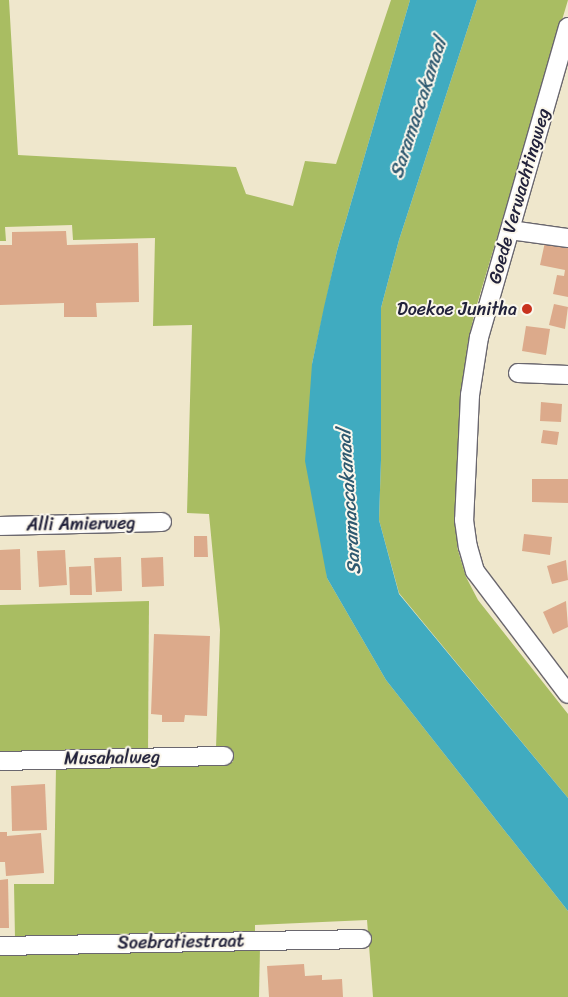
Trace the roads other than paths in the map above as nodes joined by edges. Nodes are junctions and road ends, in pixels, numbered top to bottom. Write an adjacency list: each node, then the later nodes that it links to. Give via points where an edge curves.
1 (568, 27): 2 (street, Goede Verwachtingweg)
2 (510, 230): 3 (street); 8 (street, Goede Verwachtingweg, via 479,337 470,395 464,520 475,572)
3 (568, 238)
4 (518, 373): 5 (street)
5 (568, 374)
6 (162, 522): 7 (street, Alli Amierweg)
7 (0, 526)
8 (568, 694)
9 (224, 756): 10 (street, Musahalweg)
10 (0, 760)
11 (362, 939): 12 (street, Soebratiestraat)
12 (0, 946)

